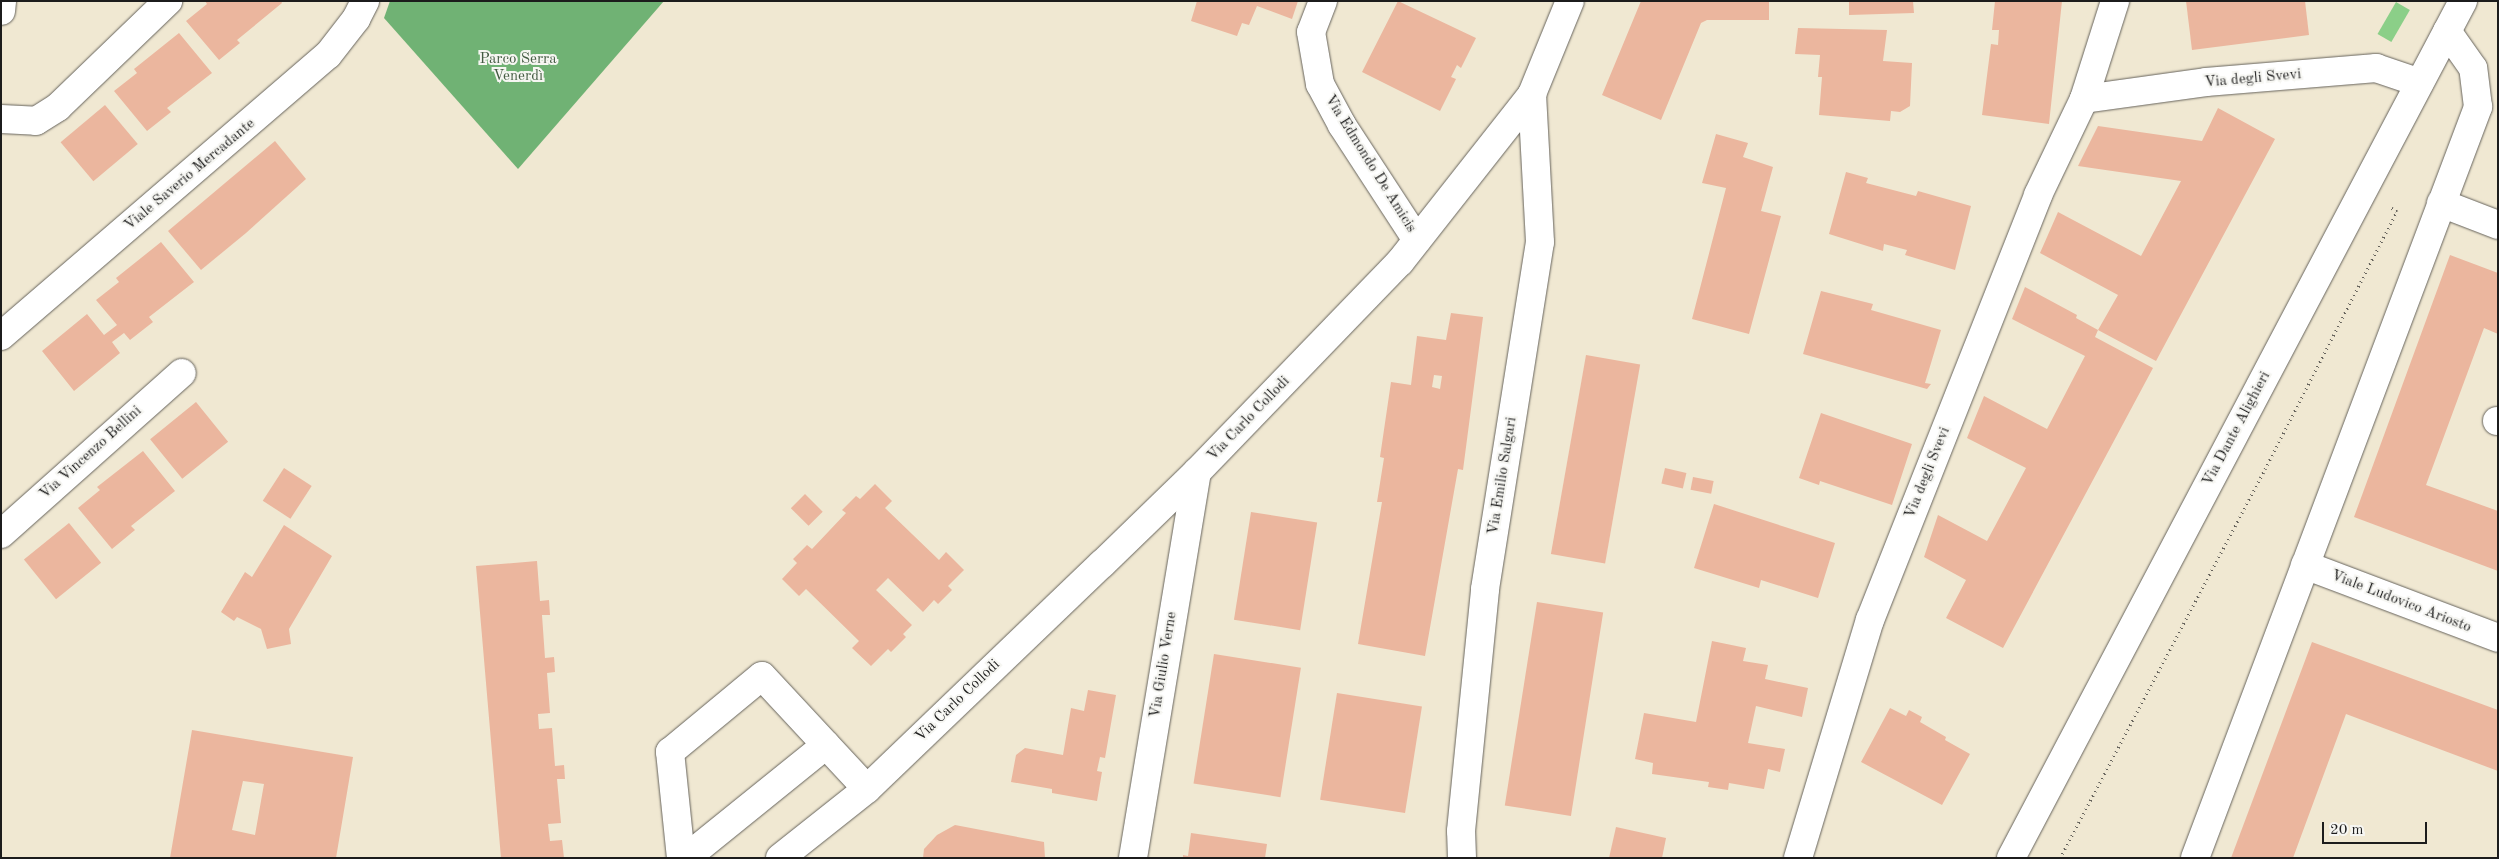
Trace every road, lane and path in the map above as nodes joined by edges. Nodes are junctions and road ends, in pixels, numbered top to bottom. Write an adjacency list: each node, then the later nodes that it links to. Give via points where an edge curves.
1 (2, 1): 8 (street)
2 (168, 1): 13 (street, via 58,108 36,121)
3 (365, 1): 18 (street, Viale Saverio Mercadante, via 356,19 328,55)
4 (1323, 1): 17 (street, Via Edmondo De Amicis, via 1311,32 1320,84 1342,125)
5 (1570, 1): 11 (street, Via Carlo Collodi)
6 (2115, 1): 12 (street, Via degli Svevi)
7 (2463, 1): 9 (street, Via Dante Alighieri)
8 (1, 11)
9 (2447, 31): 10 (street, Via Dante Alighieri); 15 (street, via 2473,68 2478,106)
10 (2420, 83): 12 (street, Via degli Svevi, via 2376,68 2206,82); 14 (street, Via Dante Alighieri)
11 (1532, 94): 17 (street, Via Carlo Collodi); 31 (street, Via Emilio Salgari, via 1540,242 1485,590 1461,831)
12 (2084, 99): 32 (street, Via degli Svevi, via 2038,195 1870,620)
13 (1, 119)
14 (2361, 193): 33 (street, Via Dante Alighieri); 34 (path, via 2397,211 2266,469)
15 (2441, 203): 16 (street); 22 (street)
16 (2498, 225)
17 (1417, 240): 20 (street, Via Carlo Collodi, via 1400,262)
18 (1, 336)
19 (182, 373): 21 (street, Via Vincenzo Bellini)
20 (1197, 472): 25 (street, Via Carlo Collodi); 30 (street, Via Giulio Verne)
21 (1, 534)
22 (2305, 565): 23 (street, Viale Ludovico Ariosto); 35 (street)
23 (2498, 638)
24 (826, 746): 25 (street); 26 (street, via 762,676 670,752); 27 (street)
25 (867, 789): 28 (street, Via Carlo Collodi); 29 (street, Via Carlo Collodi, via 843,831)
26 (681, 858)
27 (686, 858)
28 (780, 858)
29 (809, 858)
30 (1133, 858)
31 (1462, 858)
32 (1798, 858)
33 (2011, 858)
34 (2060, 858)
35 (2195, 858)

